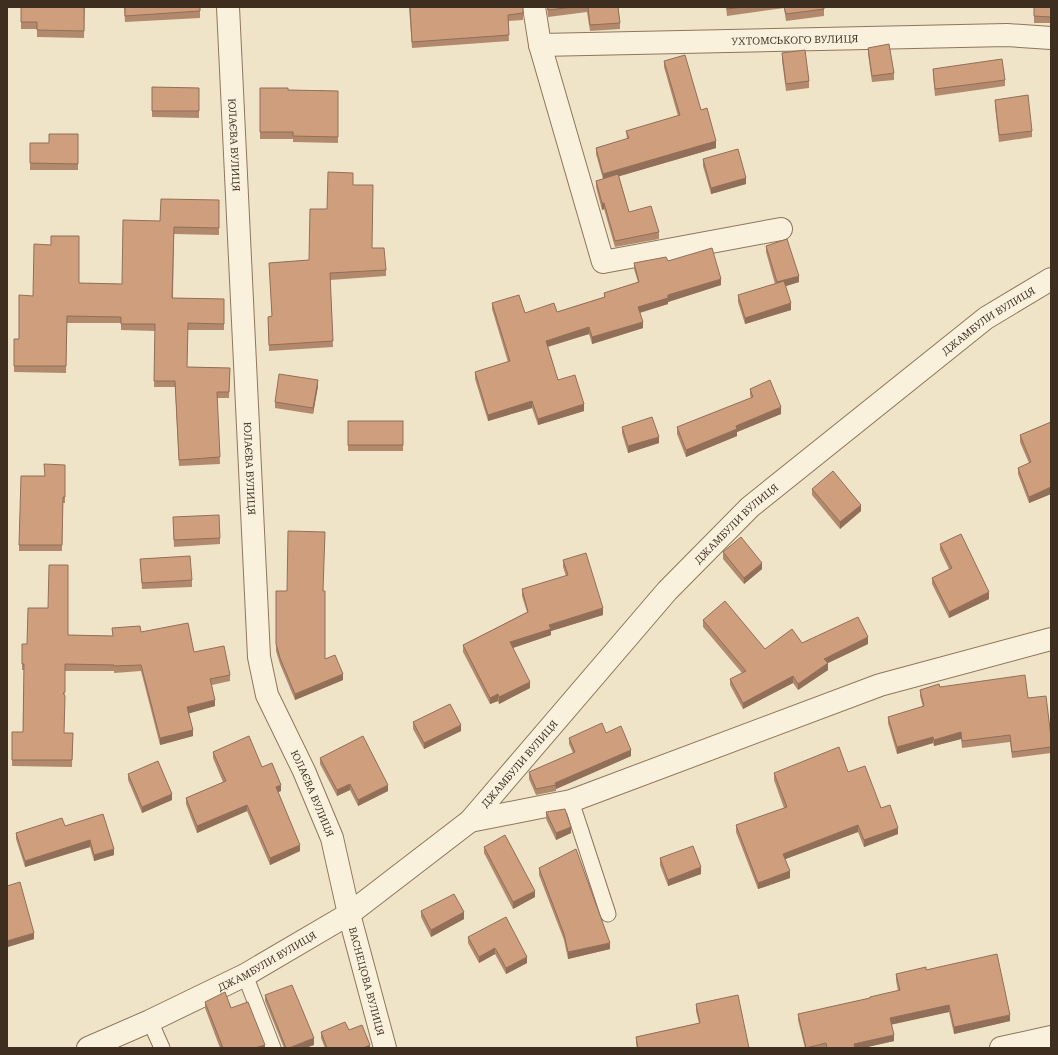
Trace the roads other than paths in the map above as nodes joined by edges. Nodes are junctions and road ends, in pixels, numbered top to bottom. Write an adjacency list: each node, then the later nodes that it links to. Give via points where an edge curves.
1 (228, 7): 10 (street, ЮЛАЄВА ВУЛИЦЯ, via 259,657 267,695 304,771 332,838)
2 (534, 7): 4 (street)
3 (1051, 38): 4 (street, УХТОМСЬКОГО ВУЛИЦЯ, via 1007,35)
4 (540, 45): 5 (street, via 603,262)
5 (781, 229)
6 (1051, 279): 9 (street, ДЖАМБУЛИ ВУЛИЦЯ, via 986,318 750,507 667,592)
7 (1051, 639): 8 (street, ДЖАМБУЛИ ВУЛИЦЯ, via 880,685)
8 (571, 801): 9 (street, ДЖАМБУЛИ ВУЛИЦЯ); 11 (lane)
9 (470, 821): 10 (street, ДЖАМБУЛИ ВУЛИЦЯ)
10 (348, 914): 12 (street, ДЖАМБУЛИ ВУЛИЦЯ); 18 (street, ВАСНЕЦОВА ВУЛИЦЯ)
11 (608, 914)
12 (245, 975): 13 (street, ДЖАМБУЛИ ВУЛИЦЯ); 17 (lane)
13 (150, 1021): 15 (street, ДЖАМБУЛИ ВУЛИЦЯ); 16 (lane)
14 (1051, 1037): 19 (street)
15 (88, 1048)
16 (162, 1048)
17 (273, 1048)
18 (385, 1048)
19 (1001, 1048)

